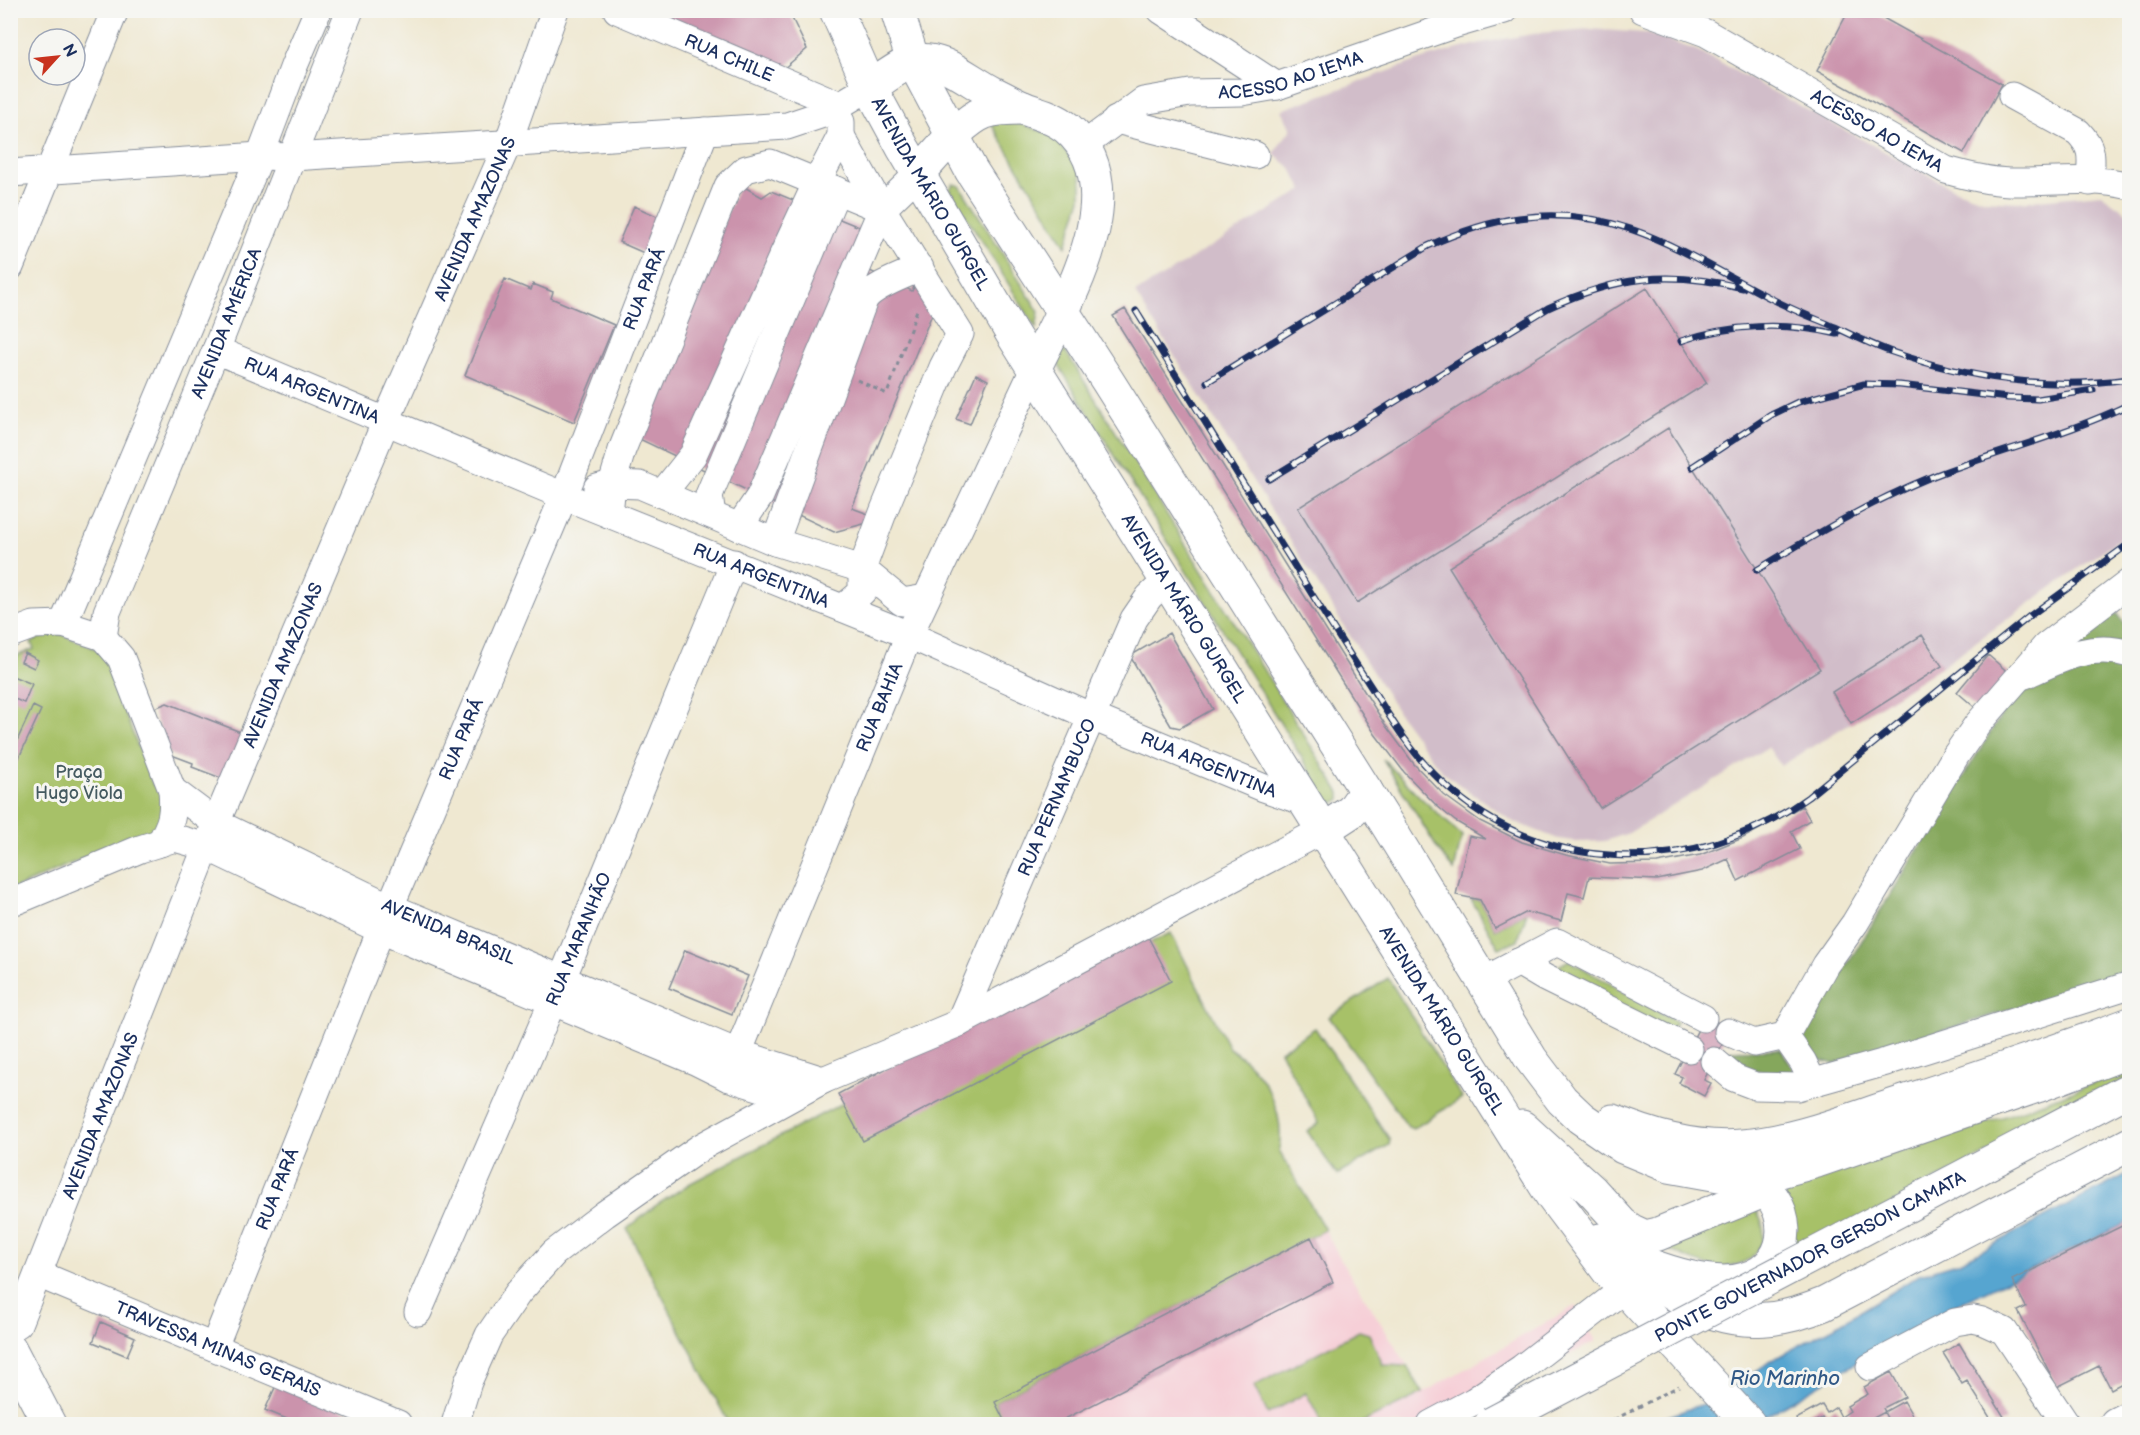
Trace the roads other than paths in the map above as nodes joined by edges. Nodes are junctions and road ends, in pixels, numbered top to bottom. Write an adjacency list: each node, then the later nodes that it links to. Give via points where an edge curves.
1 (115, 10): 30 (street)
2 (318, 10): 27 (street, AVENIDA AMÉRICA)
3 (350, 10): 28 (street, AVENIDA AMÉRICA)
4 (555, 10): 24 (street, AVENIDA AMAZONAS)
5 (617, 10): 18 (street, RUA CHILE)
6 (819, 10): 12 (street)
7 (897, 10): 14 (main road)
8 (1161, 10): 15 (street)
9 (1446, 10): 13 (street)
10 (1504, 10): 13 (street, ACESSO AO IEMA)
11 (1643, 10): 34 (street, ACESSO AO IEMA, via 1706,33 1946,170 1975,179 2008,182)
12 (841, 24): 16 (main road, AVENIDA MÁRIO GURGEL)
13 (1390, 46): 15 (street, ACESSO AO IEMA)
14 (913, 61): 16 (main road); 19 (main road, via 948,66); 23 (main road)
15 (1277, 86): 20 (street, ACESSO AO IEMA, via 1143,101)
16 (870, 87): 18 (street); 33 (main road, AVENIDA MÁRIO GURGEL)
17 (2012, 96): 34 (street, via 2086,140 2091,148)
18 (840, 105): 21 (street, via 787,126); 22 (street)
19 (1023, 108): 23 (main road, via 985,112); 25 (main road, via 1045,114)
20 (1116, 120): 25 (street, ACESSO AO IEMA); 26 (street)
21 (705, 131): 24 (street); 29 (street); 43 (street, RUA PARÁ)
22 (841, 136): 35 (street); 37 (street)
23 (953, 137): 33 (main road); 40 (main road, via 970,170)
24 (508, 143): 28 (street); 31 (street); 44 (street, AVENIDA AMAZONAS)
25 (1084, 146): 40 (main road, via 1097,191 1095,219 1085,259)
26 (1255, 155)
27 (260, 156): 28 (street); 30 (street); 60 (street, AVENIDA AMÉRICA)
28 (292, 157): 41 (street, AVENIDA AMÉRICA)
29 (681, 162)
30 (51, 170): 32 (street); 38 (street)
31 (515, 172)
32 (10, 173)
33 (918, 174): 37 (street); 42 (main road, AVENIDA MÁRIO GURGEL)
34 (2090, 182): 36 (street, ACESSO AO IEMA)
35 (827, 186): 37 (street); 45 (street, via 770,163 746,169 728,186); 48 (street, via 782,257 693,455); 51 (street, via 709,495)
36 (2130, 186)
37 (882, 209): 39 (street); 52 (street, via 760,496)
38 (10, 267)
39 (920, 268): 53 (street, via 889,282 864,300); 55 (street, via 960,334)
40 (1062, 311): 42 (main road); 68 (main road)
41 (216, 350): 44 (street, RUA ARGENTINA); 63 (street, AVENIDA AMÉRICA, via 107,612)
42 (1035, 367): 56 (main road, AVENIDA MÁRIO GURGEL); 58 (street, RUA BAHIA)
43 (606, 387): 45 (street); 49 (street, RUA PARÁ)
44 (386, 421): 49 (street, RUA ARGENTINA); 71 (street, AVENIDA AMAZONAS)
45 (622, 450): 47 (street)
46 (557, 468): 49 (street)
47 (612, 484): 48 (street, via 640,485); 49 (street); 50 (street)
48 (662, 494): 51 (street)
49 (564, 496): 50 (street, RUA ARGENTINA); 74 (street, RUA PARÁ)
50 (609, 514): 54 (street, RUA ARGENTINA)
51 (712, 515): 52 (street)
52 (739, 527): 53 (street)
53 (775, 542): 55 (street)
54 (734, 563): 59 (street, RUA ARGENTINA); 78 (street, RUA MARANHÃO)
55 (862, 569): 58 (street, via 902,602); 59 (street, via 862,592)
56 (1167, 580): 66 (street, RUA PERNAMBUCO, via 1134,619); 69 (main road, AVENIDA MÁRIO GURGEL)
57 (2130, 582): 65 (street, via 2046,646)
58 (926, 598): 62 (street, RUA BAHIA)
59 (843, 608): 62 (street, RUA ARGENTINA)
60 (63, 624): 61 (street, via 34,625); 63 (street)
61 (10, 634)
62 (909, 635): 66 (street, RUA ARGENTINA); 87 (street, RUA BAHIA)
63 (103, 637): 67 (street, via 121,658)
64 (2130, 654): 65 (street, via 2115,649 2091,649)
65 (2017, 678): 83 (street, via 1956,755)
66 (1090, 716): 69 (street, RUA ARGENTINA); 80 (street, RUA PERNAMBUCO)
67 (172, 790): 71 (street, AVENIDA BRASIL); 72 (street, via 171,825)
68 (1366, 791): 70 (main road, via 1352,811); 76 (main road)
69 (1305, 802): 70 (main road, AVENIDA MÁRIO GURGEL)
70 (1323, 830): 80 (street); 94 (main road, AVENIDA MÁRIO GURGEL)
71 (211, 835): 72 (street, AVENIDA BRASIL); 74 (street, AVENIDA BRASIL); 101 (street, AVENIDA AMAZONAS)
72 (160, 843): 73 (street)
73 (13, 902)
74 (385, 919): 78 (street, AVENIDA BRASIL); 105 (street, RUA PARÁ)
75 (1518, 962): 76 (street); 79 (street, via 1557,942); 85 (street)
76 (1483, 981): 84 (main road)
77 (2130, 985): 91 (street)
78 (557, 991): 87 (street, AVENIDA BRASIL); 89 (street, AVENIDA BRASIL); 103 (street, RUA MARANHÃO)
79 (1703, 1018)
80 (959, 1023): 90 (street)
81 (2130, 1024): 84 (main road, via 1789,1139 1740,1146 1664,1139 1613,1121 1567,1093)
82 (1728, 1032): 83 (street, via 1754,1043)
83 (1785, 1036): 91 (street)
84 (1524, 1047): 97 (main road, via 1569,1106 1623,1147 1670,1166); 98 (main road, via 1542,1099)
85 (1689, 1049)
86 (2130, 1051): 97 (main road, via 1817,1161)
87 (738, 1053): 89 (street); 90 (street, AVENIDA BRASIL)
88 (1714, 1061): 91 (street, via 1734,1078 1755,1086 1797,1087)
89 (727, 1077): 93 (street, AVENIDA BRASIL)
90 (824, 1080): 93 (street)
91 (1813, 1083)
92 (2130, 1089): 112 (main road, PONTE GOVERNADOR GERSON CAMATA, bridge)
93 (791, 1096): 110 (street, via 701,1147 555,1253 518,1293 489,1335 468,1382)
94 (1491, 1100): 98 (main road); 99 (main road, AVENIDA MÁRIO GURGEL)
95 (2130, 1115): 113 (main road, PONTE GOVERNADOR GERSON CAMATA)
96 (2130, 1144): 100 (main road, via 1805,1312 1766,1319 1706,1311 1670,1293)
97 (1750, 1179): 98 (main road, via 1756,1194 1645,1237 1618,1220); 100 (main road, via 1773,1196 1783,1230 1773,1260 1757,1274 1737,1281 1707,1280 1663,1270)
98 (1592, 1191)
99 (1552, 1197): 100 (main road, via 1585,1229); 102 (main road)
100 (1617, 1252)
101 (38, 1274): 104 (street, AVENIDA AMAZONAS); 105 (street, TRAVESSA MINAS GERAIS)
102 (1624, 1289): 111 (street, via 1522,1368); 114 (main road)
103 (418, 1312)
104 (14, 1336): 108 (main road)
105 (214, 1347): 109 (street, TRAVESSA MINAS GERAIS)
106 (1870, 1367): 115 (street, via 1955,1322 1973,1319 1990,1323 2004,1331)
107 (2130, 1417): 116 (main road)
108 (50, 1425)
109 (398, 1425)
110 (455, 1425)
111 (1431, 1425)
112 (1491, 1425)
113 (1537, 1425)
114 (1749, 1425)
115 (2066, 1425)
116 (2116, 1425)

